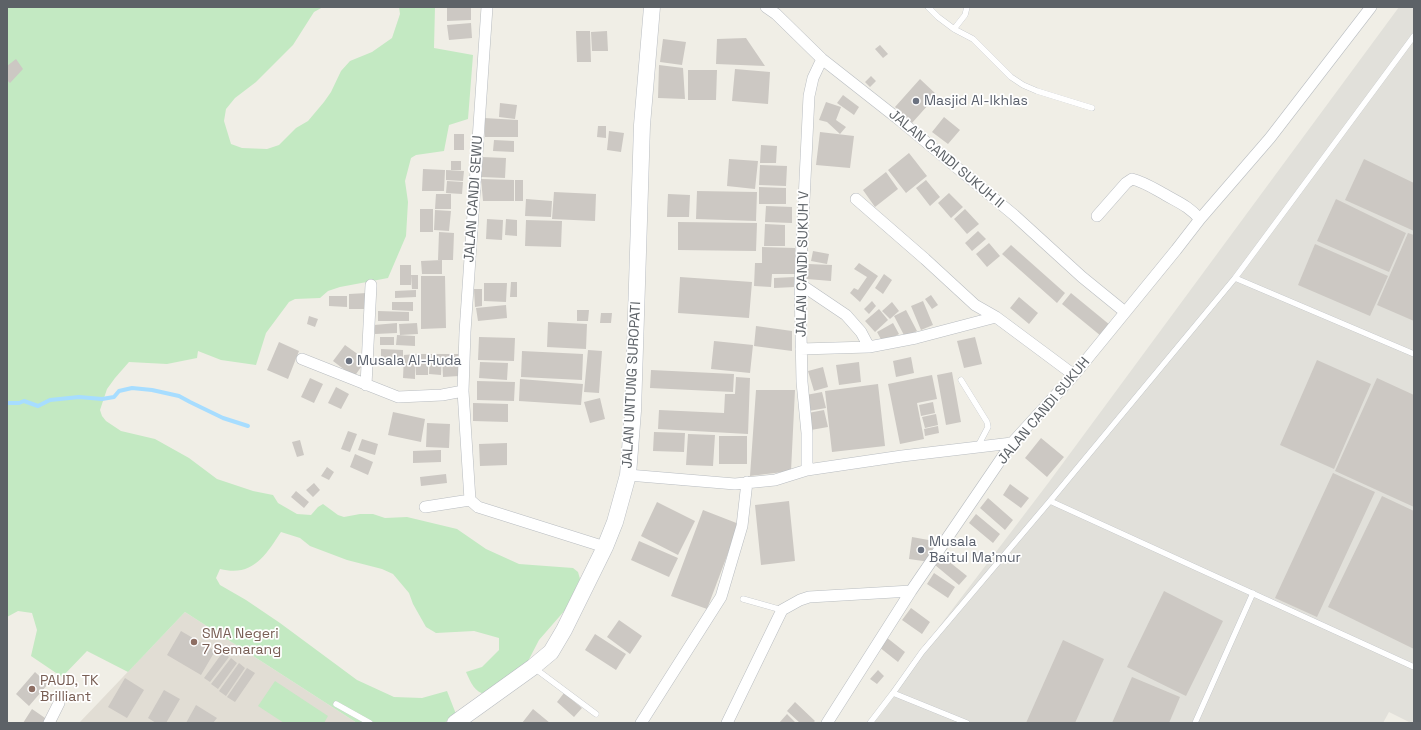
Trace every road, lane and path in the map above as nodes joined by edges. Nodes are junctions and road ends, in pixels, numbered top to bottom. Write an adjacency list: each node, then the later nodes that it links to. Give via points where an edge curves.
1 (486, 7): 26 (street, JALAN CANDI SEWU)
2 (652, 7): 30 (main road, JALAN UNTUNG SUROPATI, via 642,125 633,411)
3 (766, 7): 9 (street, JALAN CANDI SUKUH II)
4 (928, 7): 7 (lane)
5 (967, 7): 7 (lane, via 965,15)
6 (1371, 7): 13 (street, JALAN CANDI SUKUH, via 1270,138)
7 (954, 29): 10 (lane, via 973,39 1011,77 1023,84 1037,91)
8 (1414, 36): 14 (lane)
9 (822, 59): 15 (street, JALAN CANDI SUKUH V, via 813,78 809,96); 17 (street, JALAN CANDI SUKUH II, via 1014,215)
10 (1092, 108)
11 (856, 199): 18 (street, via 975,305)
12 (1097, 216): 13 (street, via 1132,179 1145,183 1184,204)
13 (1200, 219): 17 (street, JALAN CANDI SUKUH)
14 (1235, 278): 21 (lane); 33 (lane)
15 (800, 284): 19 (street, via 846,315); 20 (street, JALAN CANDI SUKUH V)
16 (371, 285): 25 (street)
17 (1125, 312): 23 (street, JALAN CANDI SUKUH)
18 (996, 317): 19 (street, via 916,338); 23 (street)
19 (869, 346): 20 (street)
20 (801, 349): 29 (street, JALAN CANDI SUKUH V)
21 (1414, 354)
22 (302, 359): 25 (street)
23 (1074, 375): 27 (street, JALAN CANDI SUKUH)
24 (961, 380): 28 (lane, via 987,422 988,427)
25 (366, 385): 26 (street, via 398,397)
26 (463, 391): 32 (street, JALAN CANDI SEWU)
27 (1012, 443): 28 (street); 36 (street, JALAN CANDI SUKUH)
28 (978, 446): 29 (street)
29 (807, 470): 31 (street, via 775,480)
30 (628, 475): 31 (street, via 735,484); 35 (main road, JALAN UNTUNG SUROPATI, via 615,522)
31 (747, 482): 49 (street, via 742,526 721,597)
32 (470, 500): 34 (street); 35 (street, via 478,507)
33 (1050, 501): 37 (lane); 42 (lane, via 922,652)
34 (425, 507)
35 (604, 547): 40 (main road, JALAN UNTUNG SUROPATI, via 551,652)
36 (911, 591): 39 (street, via 809,597); 51 (street, JALAN CANDI SUKUH)
37 (1253, 593): 41 (lane); 54 (lane)
38 (743, 599): 39 (lane)
39 (782, 610): 50 (street)
40 (533, 667): 45 (lane); 48 (main road, JALAN UNTUNG SUROPATI)
41 (1414, 667)
42 (893, 693): 52 (lane); 53 (lane)
43 (59, 703): 46 (street)
44 (336, 704): 47 (lane)
45 (596, 714)
46 (49, 723)
47 (370, 723)
48 (456, 723)
49 (641, 723)
50 (727, 723)
51 (827, 723)
52 (870, 723)
53 (967, 723)
54 (1195, 723)

